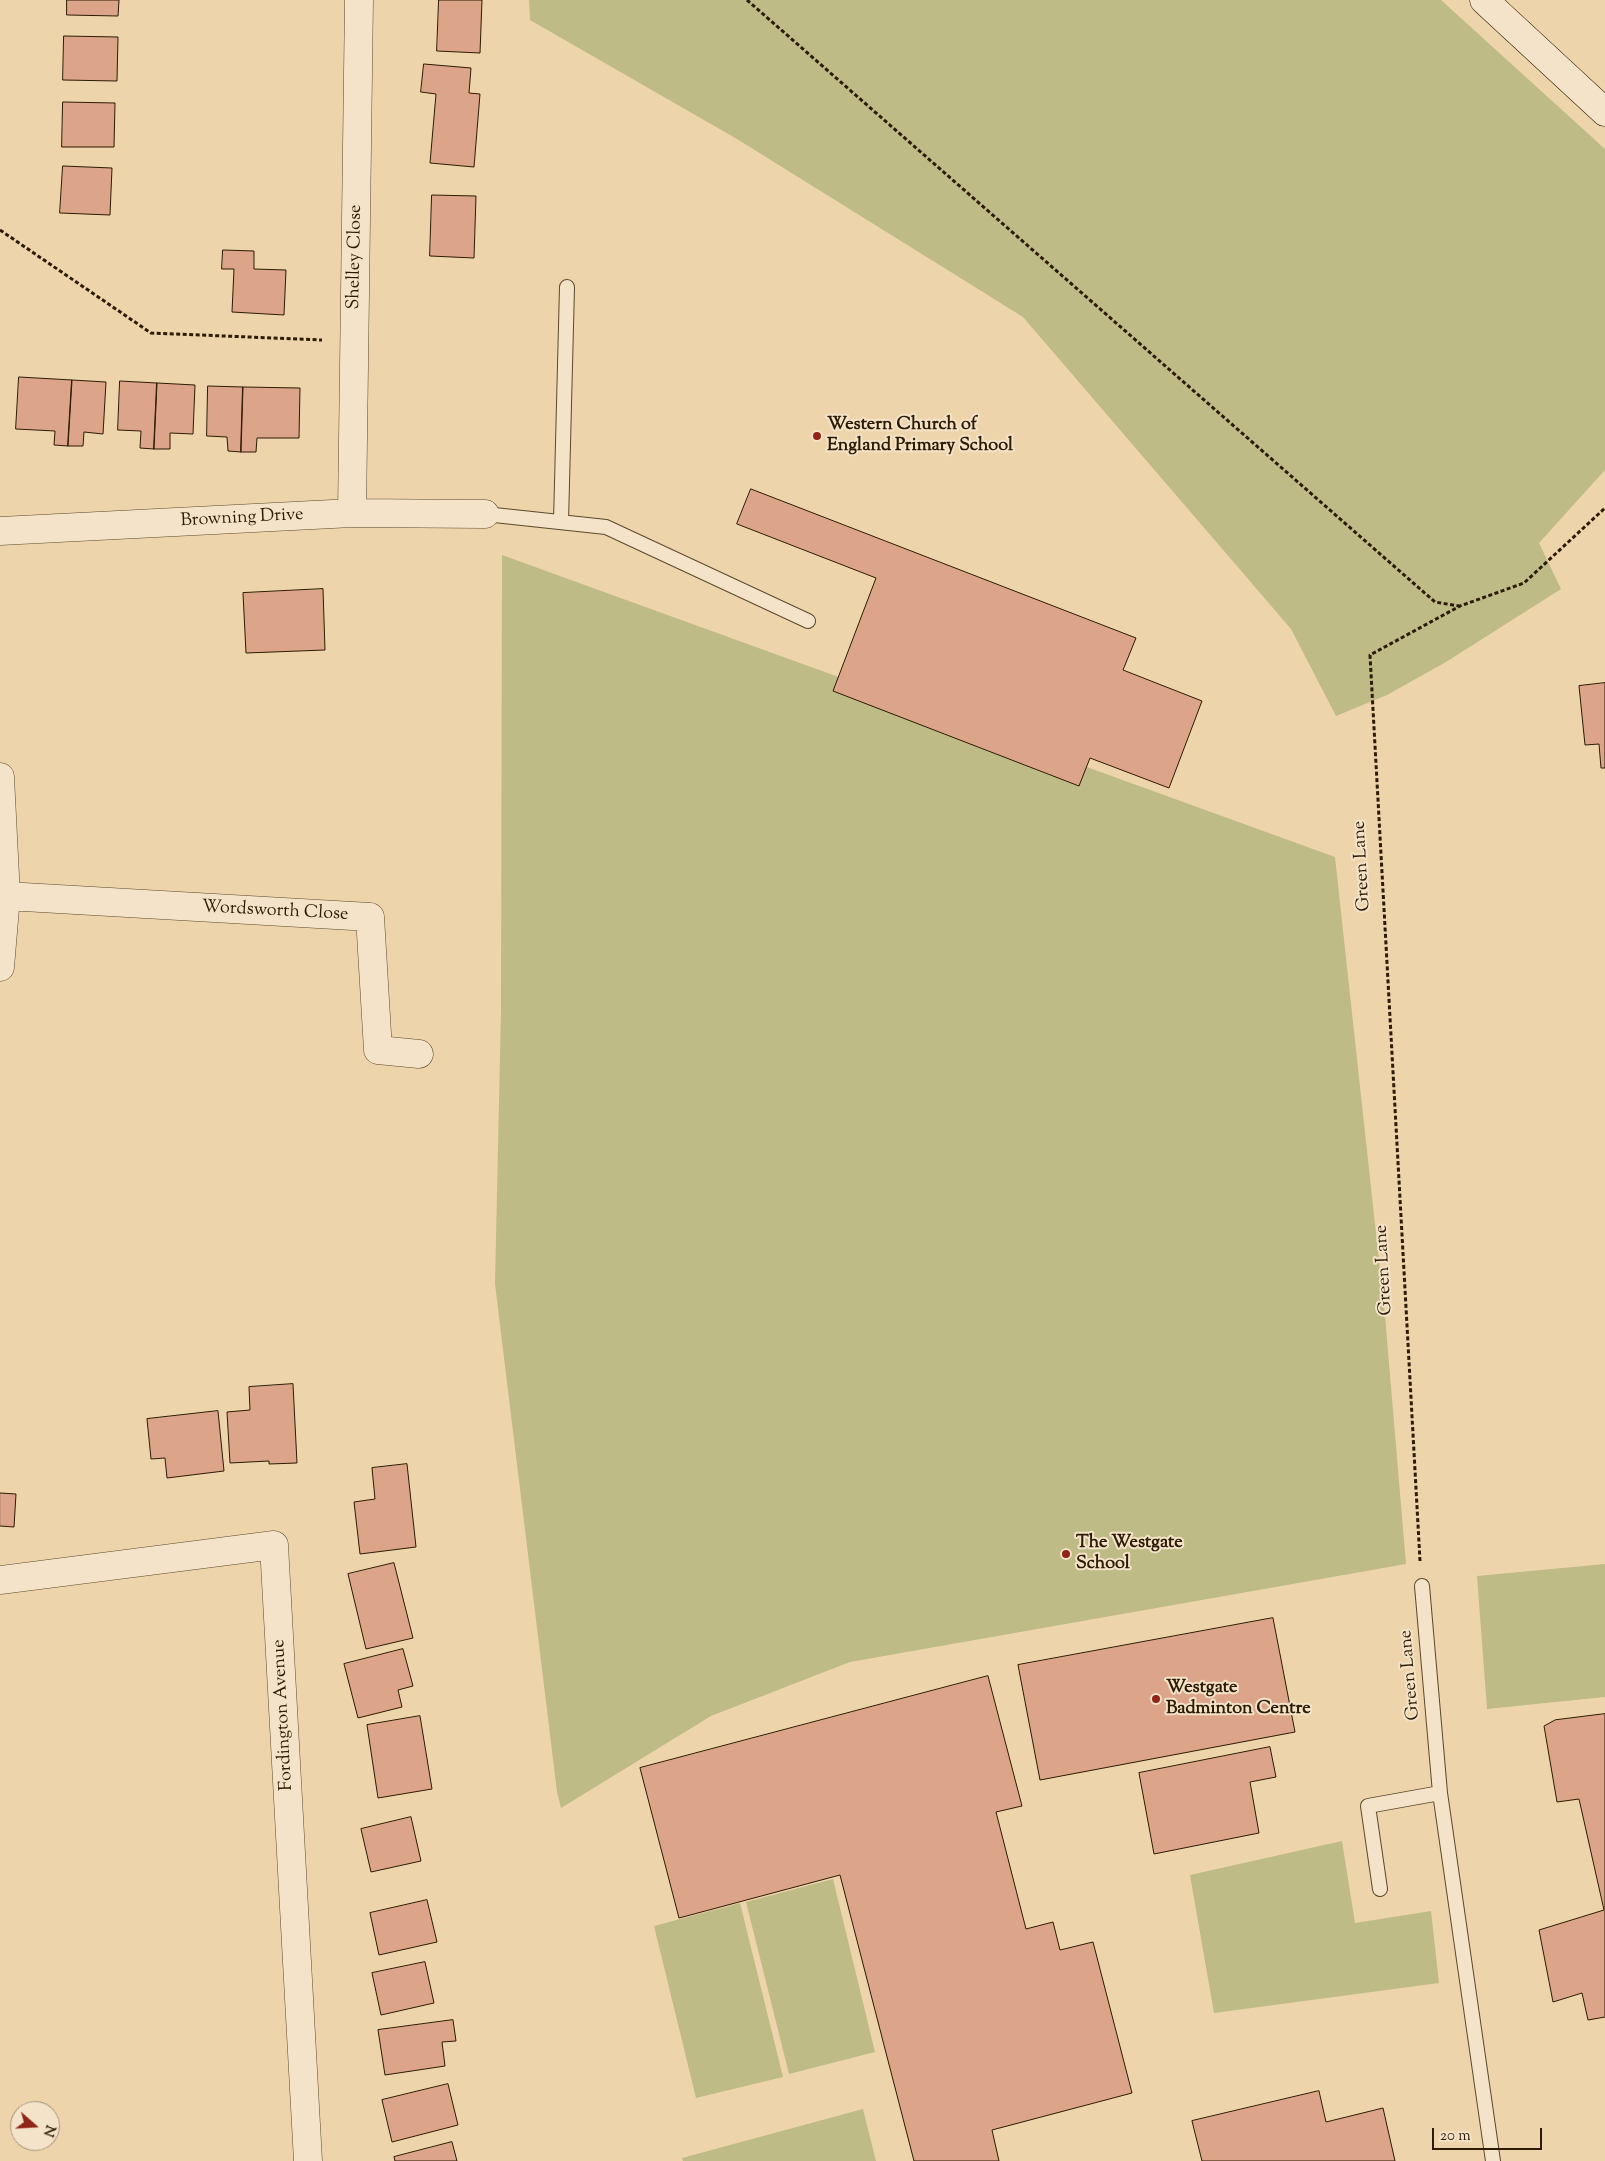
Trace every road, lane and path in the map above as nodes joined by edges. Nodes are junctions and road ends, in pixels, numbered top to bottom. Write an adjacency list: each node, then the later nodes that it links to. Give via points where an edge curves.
1 (358, 0): 7 (street, Shelley Close)
2 (747, 0): 13 (path, via 1435,602)
3 (1484, 0): 4 (street)
4 (1605, 112)
5 (0, 230): 7 (path, via 152,333)
6 (568, 287): 11 (lane)
7 (355, 342): 9 (street, Shelley Close)
8 (1605, 508): 13 (path, Green Lane, via 1524,583)
9 (352, 513): 10 (street, Browning Drive); 12 (street, Browning Drive)
10 (484, 514): 11 (lane)
11 (561, 522): 14 (lane, via 606,527)
12 (0, 531)
13 (1460, 606): 20 (path, Green Lane, via 1370,655)
14 (808, 621)
15 (0, 777): 16 (street)
16 (6, 896): 17 (street); 18 (street, Wordsworth Close, via 370,917 378,1050)
17 (0, 967)
18 (420, 1054)
19 (0, 1580): 23 (street, Fordington Avenue, via 274,1545)
20 (1422, 1586): 21 (lane, Green Lane)
21 (1440, 1793): 22 (lane, via 1368,1806); 24 (lane, Green Lane)
22 (1380, 1889)
23 (308, 2161)
24 (1493, 2161)

